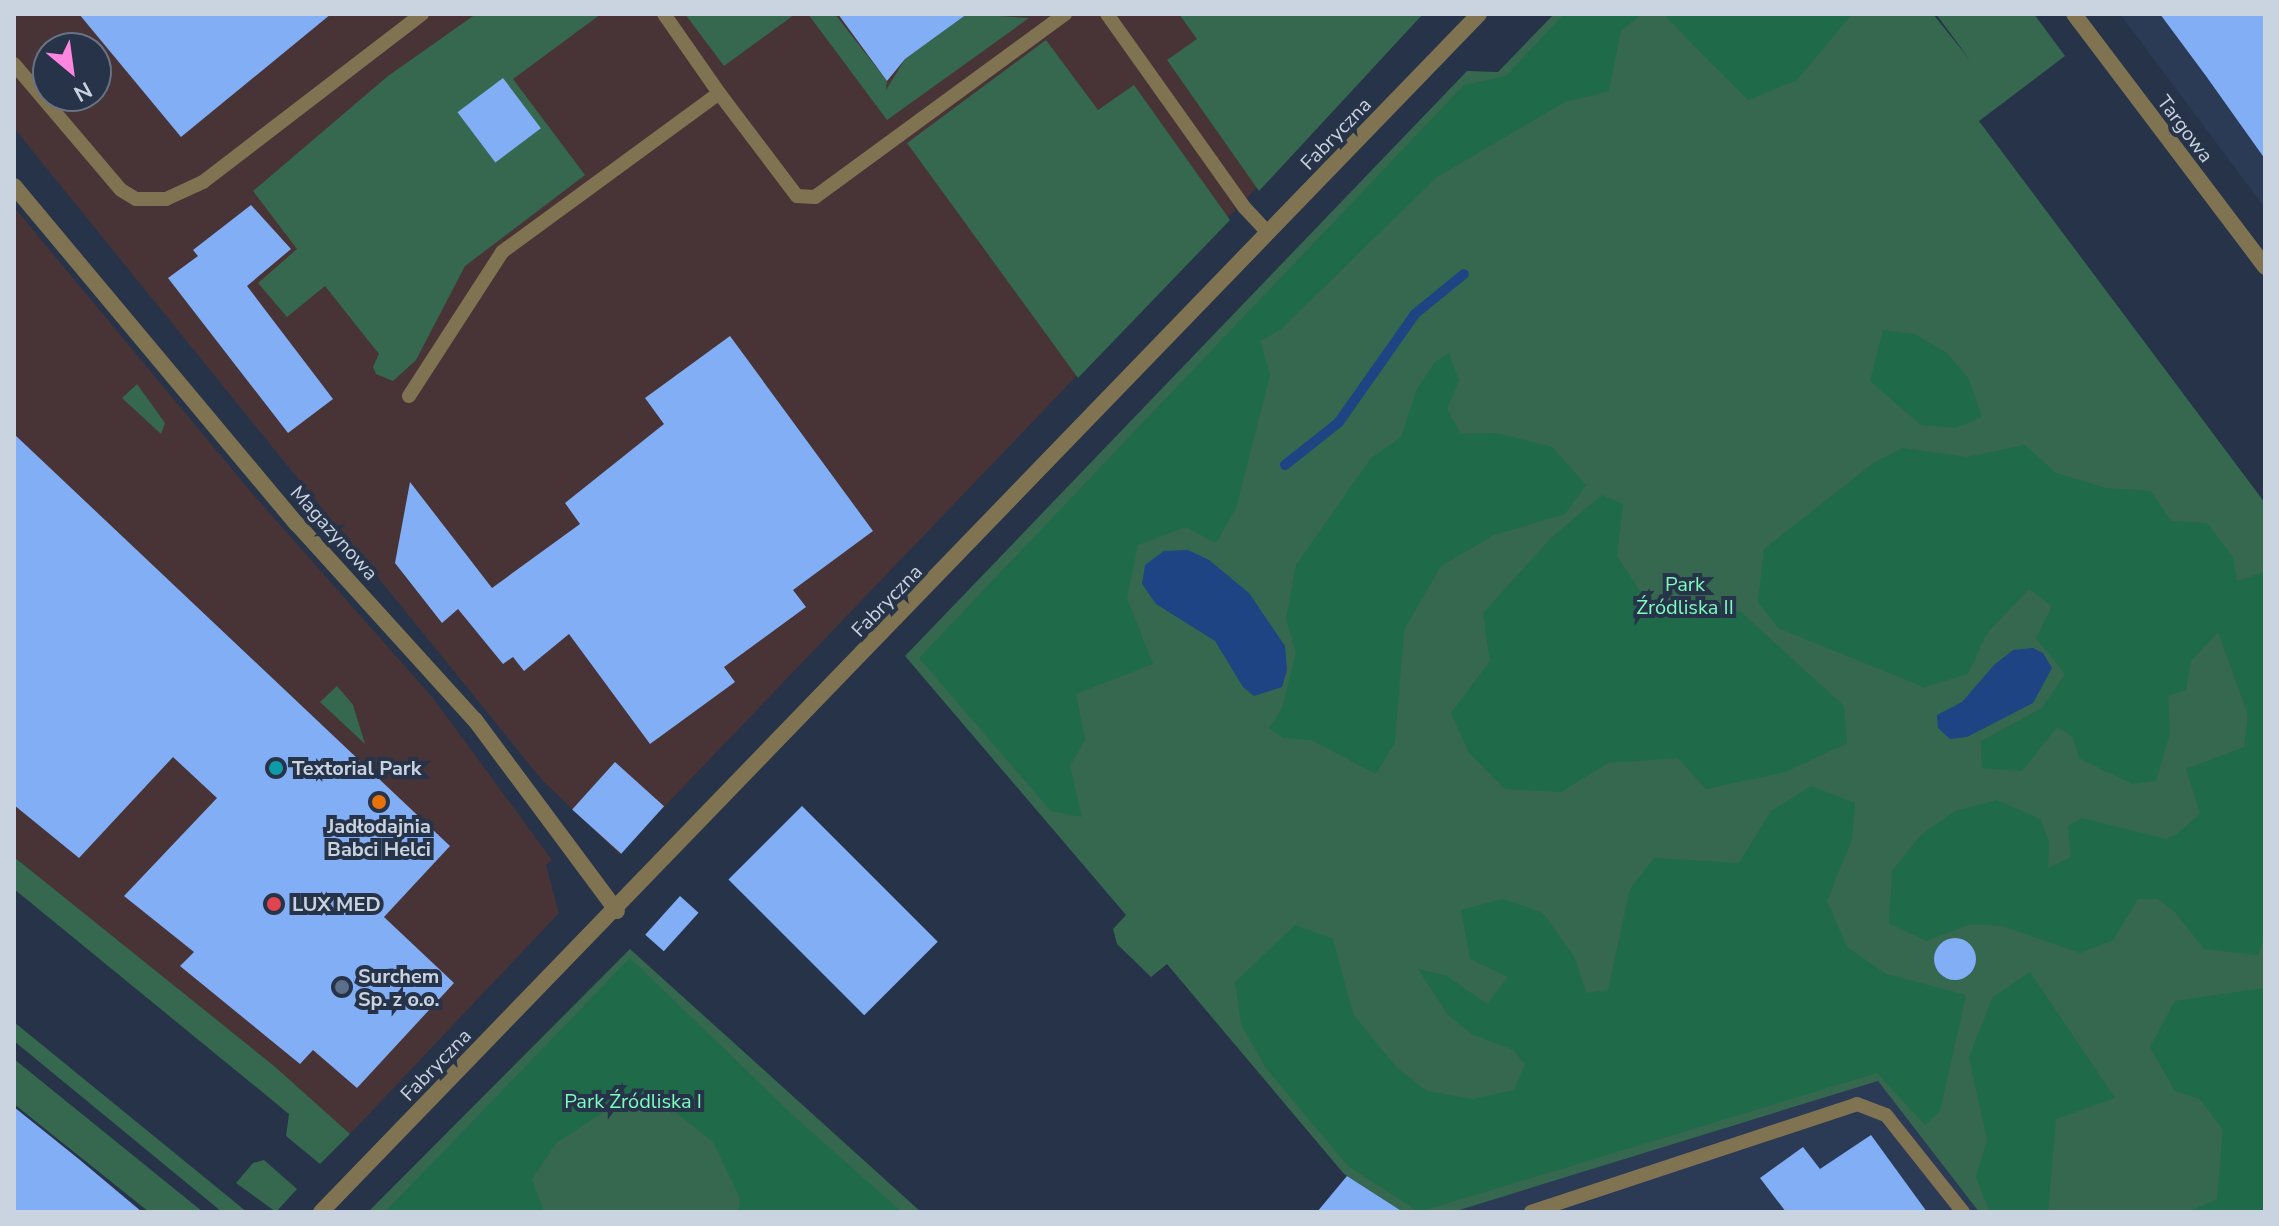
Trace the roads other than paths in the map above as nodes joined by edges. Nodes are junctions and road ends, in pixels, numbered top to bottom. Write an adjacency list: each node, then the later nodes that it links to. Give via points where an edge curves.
1 (422, 14): 7 (lane, via 203,182 166,199 136,199 121,190)
2 (664, 14): 8 (lane)
3 (1065, 14): 8 (lane, via 805,199 797,196)
4 (1107, 14): 10 (lane)
5 (1479, 14): 10 (street, Fabryczna)
6 (2074, 14): 11 (street, Targowa)
7 (14, 64)
8 (719, 93): 12 (lane, via 502,252)
9 (14, 186): 13 (street, Magazynowa, via 297,524 475,720)
10 (1268, 233): 13 (street, Fabryczna)
11 (2265, 267)
12 (409, 396)
13 (617, 911): 14 (street, Fabryczna)
14 (321, 1212)
15 (1531, 1212): 16 (lane, via 1857,1104 1886,1115)
16 (1963, 1212)

